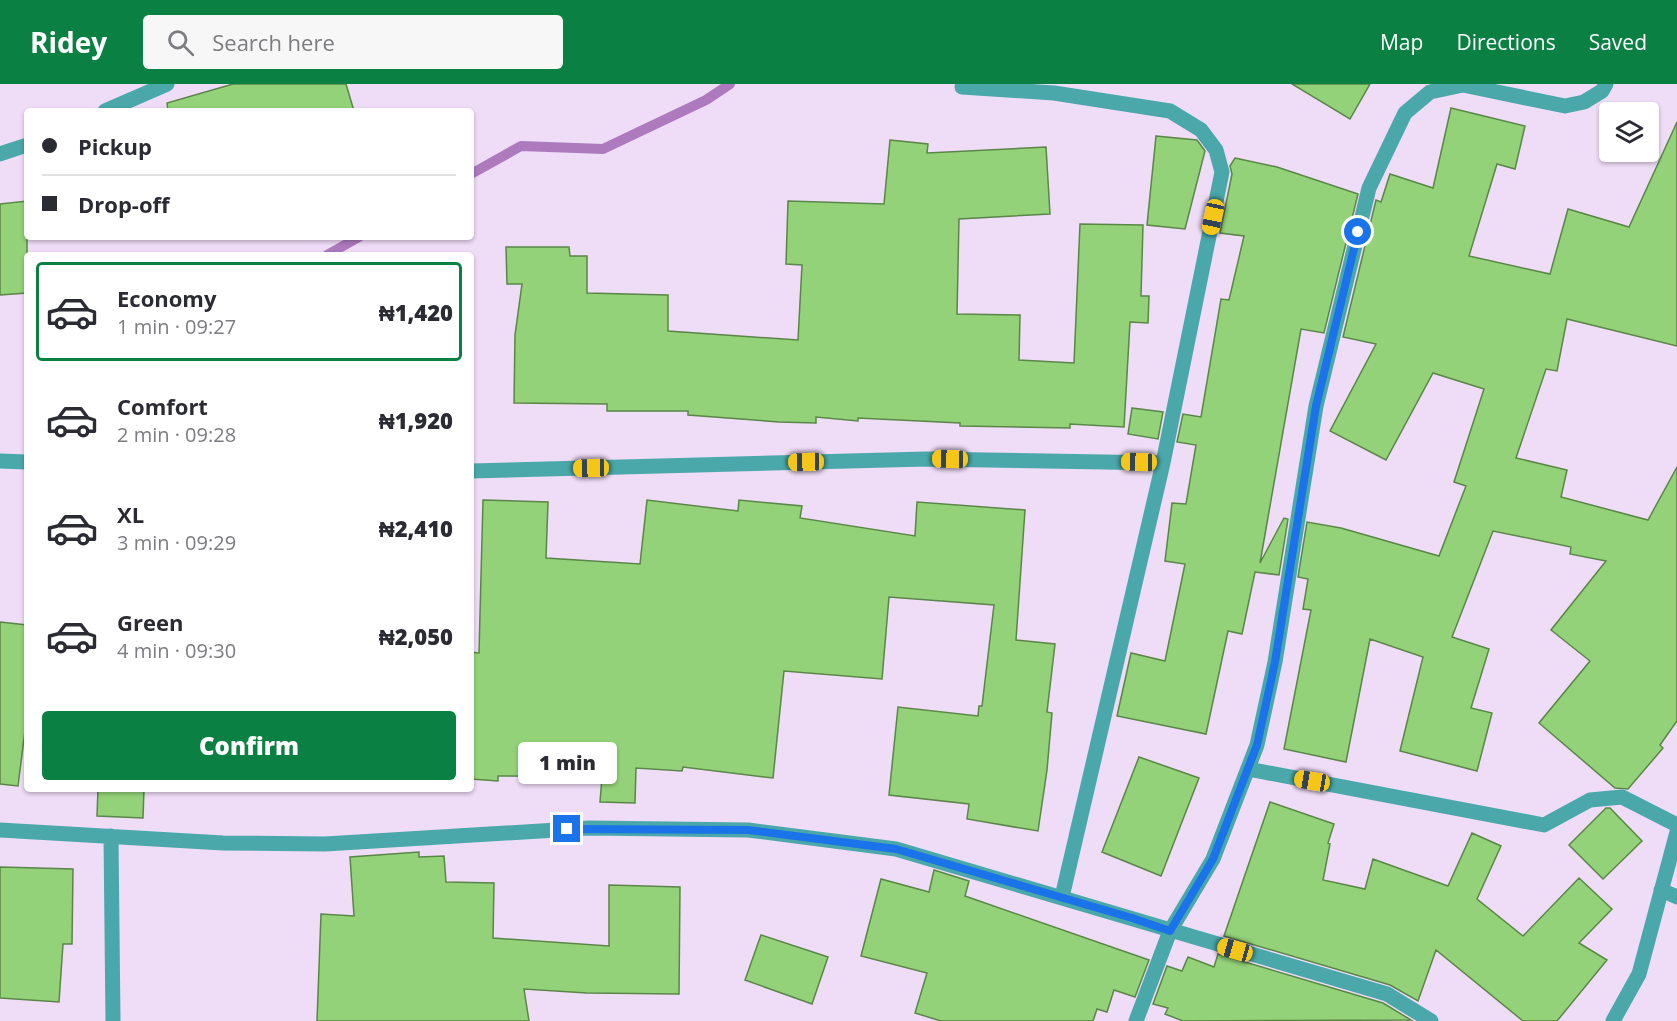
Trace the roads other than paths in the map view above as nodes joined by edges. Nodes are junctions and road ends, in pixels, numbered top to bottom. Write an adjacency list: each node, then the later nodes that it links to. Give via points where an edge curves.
1 (167, 84): 4 (street)
2 (1606, 84): 11 (street, via 1584,102 1565,106 1463,84 1430,92 1406,113 1369,188 1327,360 1316,406 1275,662)
3 (962, 87): 9 (street, via 1054,93 1170,111 1201,130 1216,150 1222,172)
4 (112, 108)
5 (24, 146): 6 (street)
6 (0, 154)
7 (0, 461): 8 (street)
8 (24, 462)
9 (1162, 463): 10 (street, via 926,459); 17 (street)
10 (474, 471)
11 (1248, 769): 12 (street, via 1544,825 1590,800 1622,797); 19 (street, via 1213,859)
12 (1677, 825)
13 (0, 830): 15 (street)
14 (1677, 832): 16 (street)
15 (111, 836): 17 (street, via 325,844 589,828 748,830 896,849); 20 (street)
16 (1661, 890): 18 (street); 23 (street, via 1639,974)
17 (1062, 897): 19 (street)
18 (1677, 897)
19 (1170, 931): 21 (street); 22 (street, via 1387,994)
20 (113, 1021)
21 (1136, 1021)
22 (1431, 1021)
23 (1613, 1021)

